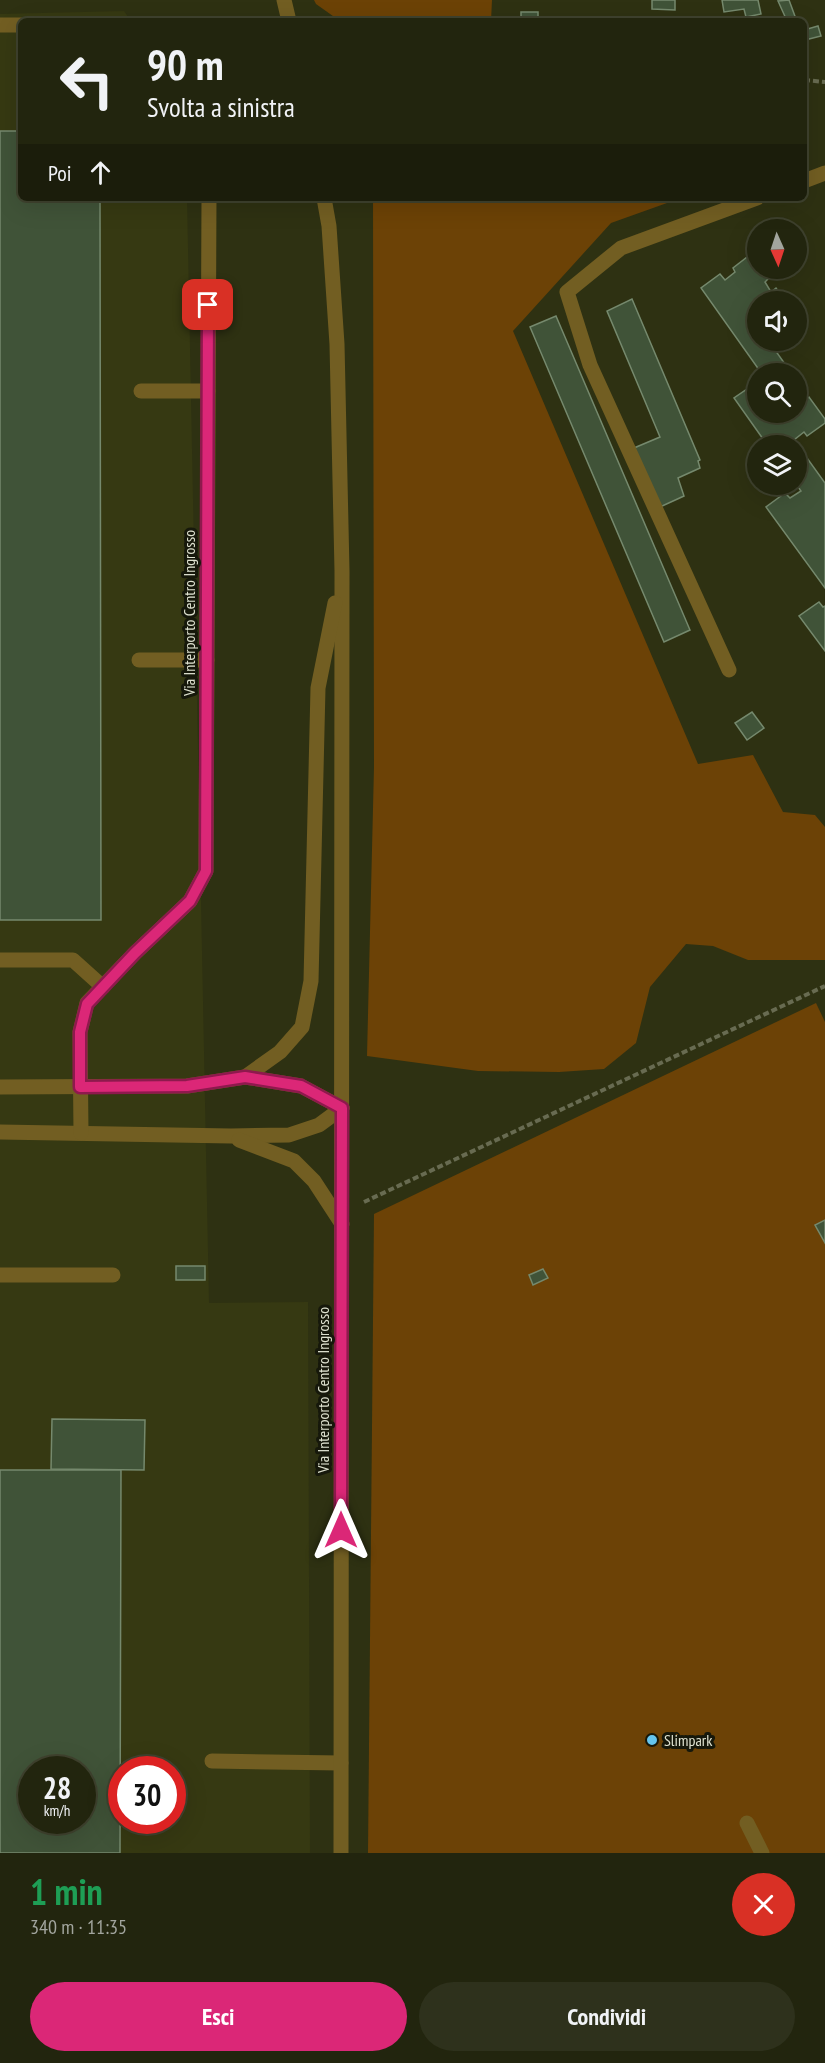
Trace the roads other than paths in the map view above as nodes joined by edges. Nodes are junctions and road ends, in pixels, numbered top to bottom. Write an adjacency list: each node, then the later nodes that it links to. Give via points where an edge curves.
1 (284, 0): 2 (street)
2 (288, 18)
3 (0, 25): 4 (street)
4 (18, 25)
5 (825, 173): 6 (street)
6 (807, 180)
7 (209, 201): 11 (street, Via Interporto Centro Ingrosso)
8 (325, 201): 12 (street, Via Interporto Centro Ingrosso, via 337,344)
9 (749, 201): 15 (street, via 621,248 567,291 590,365)
10 (141, 391): 11 (street)
11 (208, 391): 14 (street, Via Interporto Centro Ingrosso)
12 (342, 571): 18 (street, Via Interporto Centro Ingrosso, via 318,688 311,981 302,1027 280,1052); 21 (street, Via Interporto Centro Ingrosso)
13 (139, 660): 14 (street)
14 (207, 660): 17 (street, Via Interporto Centro Ingrosso, via 206,871 190,901)
15 (729, 669)
16 (0, 960): 17 (street, via 73,960)
17 (103, 987): 20 (street, Via Interporto Centro Ingrosso, via 87,1004 80,1032)
18 (245, 1077): 20 (street, Via Interporto Centro Ingrosso, via 187,1086); 21 (street, via 301,1086)
19 (0, 1087): 20 (street, Via Interporto Centro Ingrosso)
20 (80, 1087): 23 (street, Via Interporto Centro Ingrosso)
21 (342, 1108): 24 (street, via 319,1125 289,1135); 25 (street, Via Interporto Centro Ingrosso)
22 (0, 1132): 23 (street)
23 (81, 1133): 24 (street)
24 (231, 1136): 25 (street, via 294,1161 314,1181)
25 (342, 1224): 29 (street, Via Interporto Centro Ingrosso)
26 (0, 1275): 27 (street)
27 (113, 1275)
28 (212, 1761): 29 (street)
29 (340, 1763): 31 (street, Via Interporto Centro Ingrosso)
30 (747, 1824): 32 (street)
31 (341, 1853)
32 (762, 1853)

